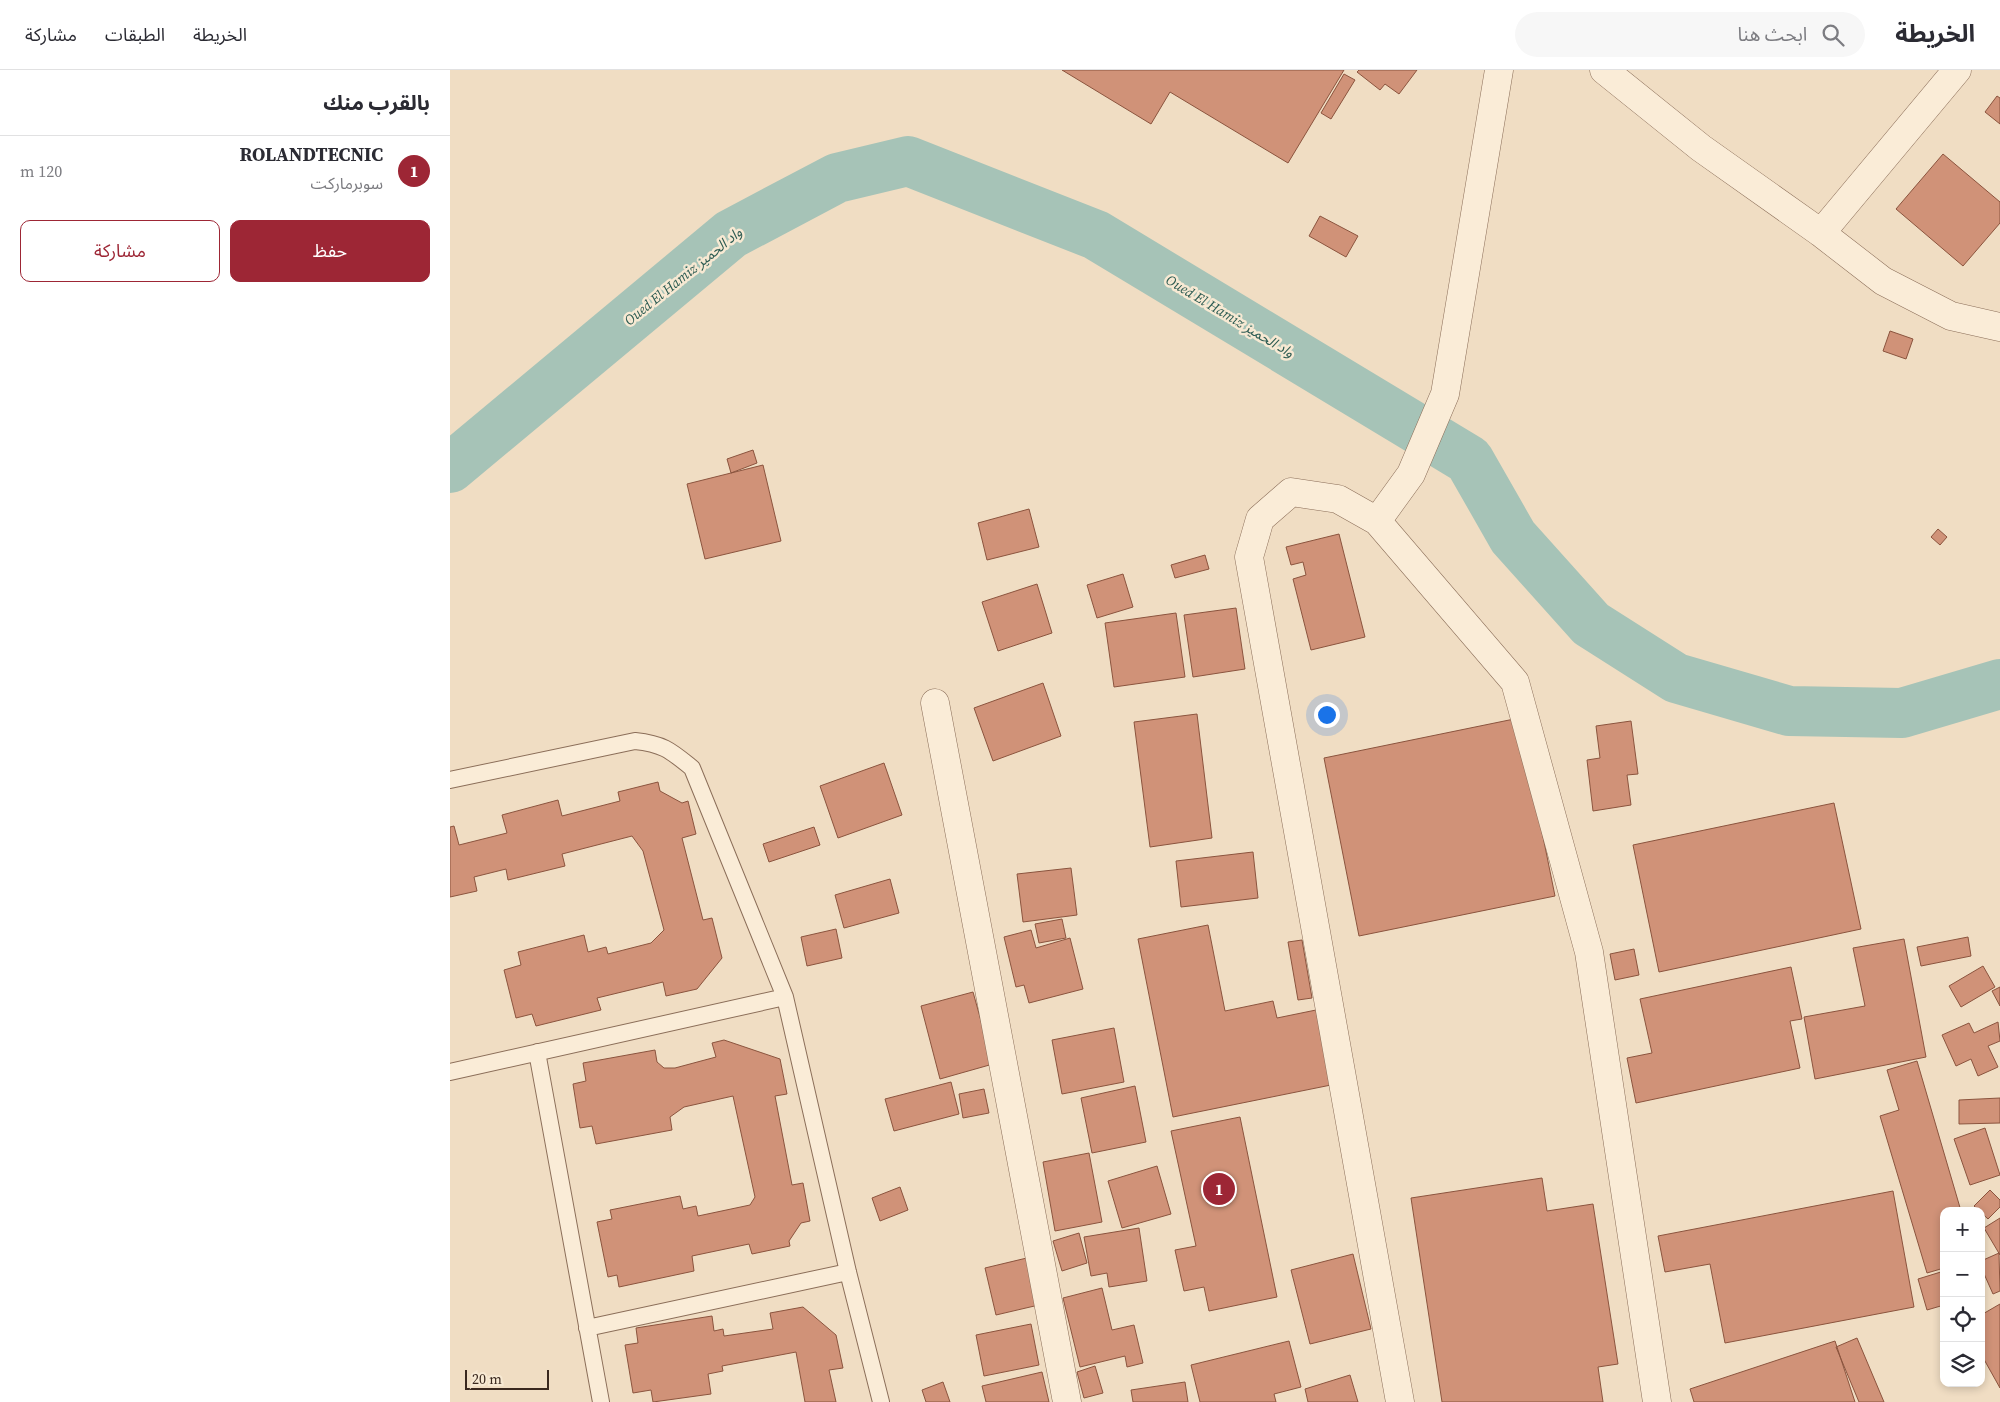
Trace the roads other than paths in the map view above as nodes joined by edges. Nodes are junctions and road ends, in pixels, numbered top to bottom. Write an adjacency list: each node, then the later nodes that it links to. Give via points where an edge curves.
1 (1499, 70): 6 (street, via 1445,394 1411,474)
2 (1604, 70): 4 (street, via 1701,148)
3 (1957, 70): 4 (street)
4 (1821, 233): 5 (street, via 1883,282 1952,316)
5 (2000, 327)
6 (1377, 521): 17 (street, via 1338,499 1291,492 1260,518 1249,558); 18 (street, via 1515,682 1589,952)
7 (935, 702): 16 (street)
8 (450, 780): 9 (lane, via 635,741 655,743 668,749 692,768)
9 (785, 997): 10 (lane); 12 (lane)
10 (537, 1052): 11 (lane); 13 (lane)
11 (450, 1072)
12 (848, 1272): 13 (lane); 15 (lane)
13 (587, 1328): 14 (lane)
14 (601, 1402)
15 (881, 1402)
16 (1067, 1402)
17 (1400, 1402)
18 (1657, 1402)

